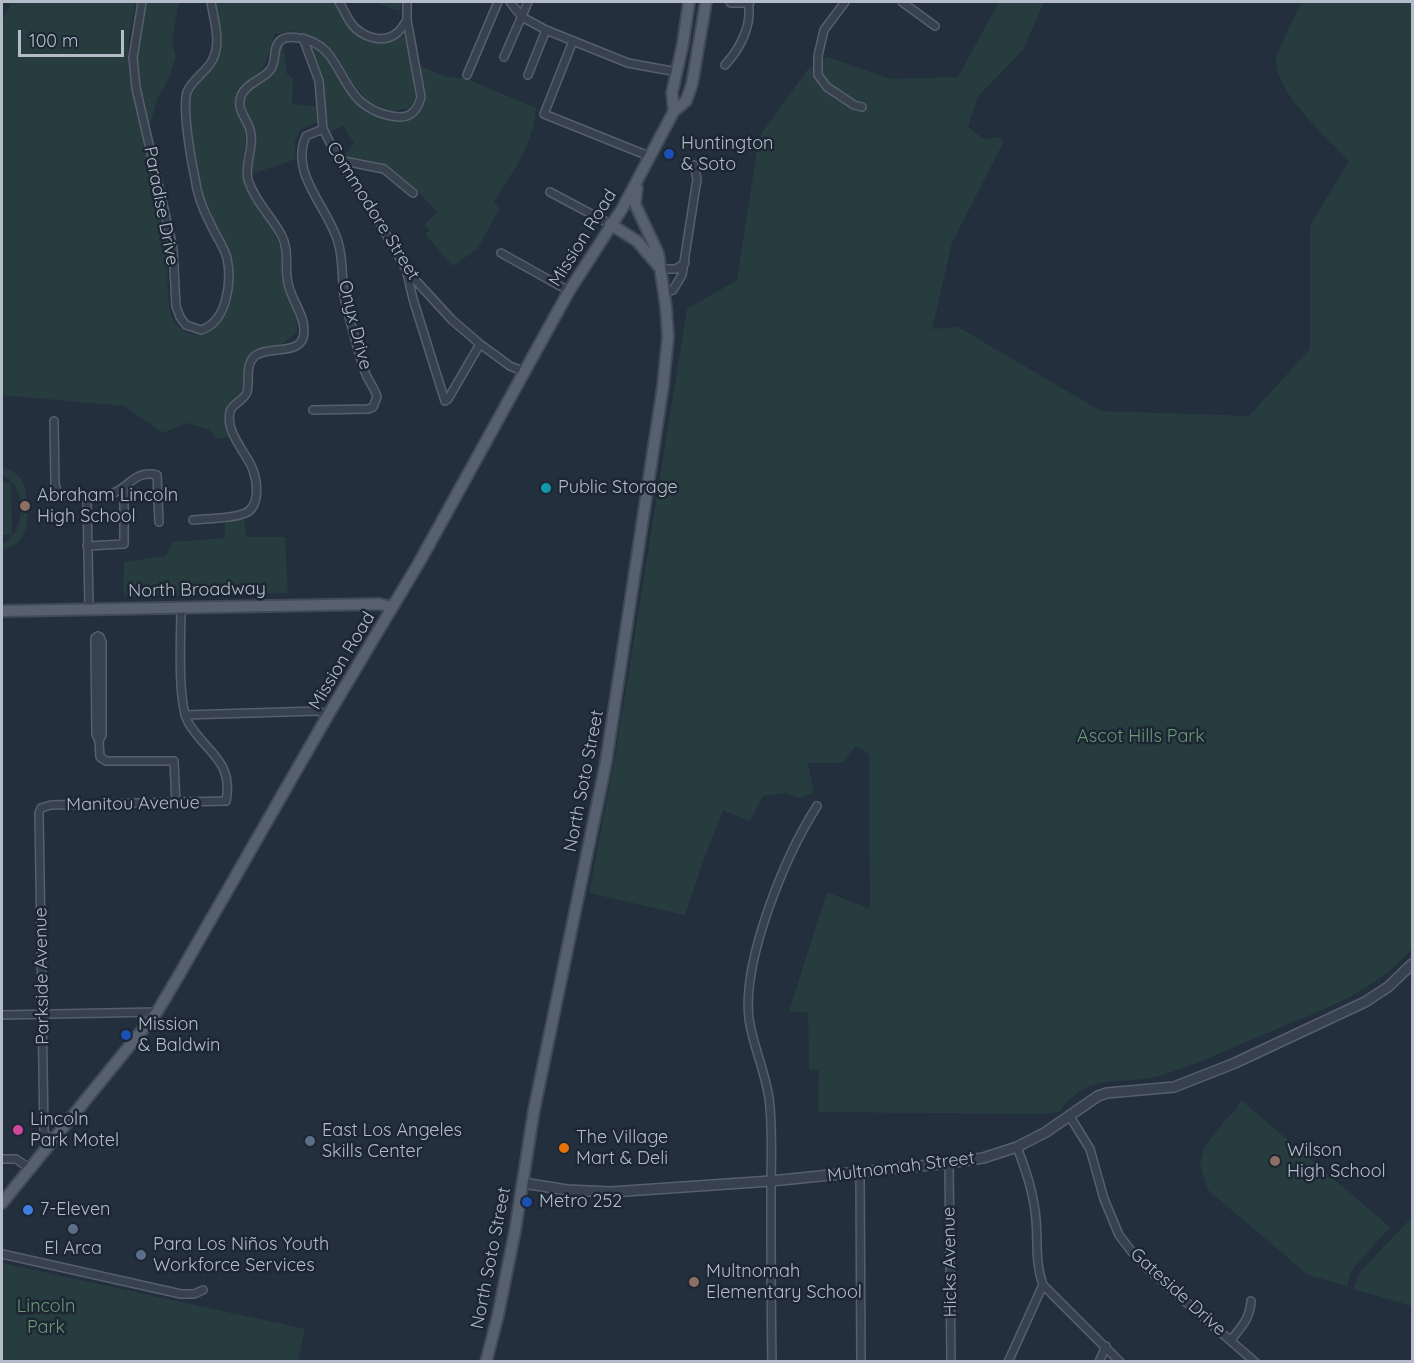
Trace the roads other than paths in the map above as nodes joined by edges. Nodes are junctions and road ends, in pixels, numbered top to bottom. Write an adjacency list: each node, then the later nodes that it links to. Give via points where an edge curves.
1 (142, 2): 2 (street, Paradise Drive, via 133,58 136,88 173,248 176,306 186,325 201,330 219,316 228,283 227,259 200,201 186,113 187,91 215,54)
2 (211, 2)
3 (339, 2): 15 (street, via 357,29 373,38 390,37)
4 (407, 2): 15 (street)
5 (498, 2): 23 (street)
6 (510, 2): 14 (street)
7 (528, 2): 14 (street)
8 (689, 2): 22 (main road)
9 (706, 2): 26 (main road, Mission Road, via 692,84 686,101)
10 (731, 2): 11 (street)
11 (749, 2): 21 (street, via 747,28)
12 (845, 2): 25 (street, via 824,30 818,75 827,87)
13 (903, 2): 16 (street)
14 (522, 17): 17 (street); 20 (street)
15 (407, 20): 18 (street, via 421,97 410,116 376,112 360,101 332,57 315,41)
16 (935, 26)
17 (546, 30): 19 (street); 24 (street)
18 (303, 38): 27 (street, Commodore Street, via 319,81); 47 (street, via 281,40 269,72 245,90 240,106 251,132 249,183 285,245 287,279 304,324 303,339 300,345 252,359 246,393 230,411 235,438 255,477 253,508 244,514)
19 (573, 41): 22 (street, via 628,63); 28 (street, via 544,114)
20 (504, 57)
21 (725, 65)
22 (677, 72): 26 (main road, via 672,93)
23 (467, 75)
24 (528, 75)
25 (862, 107)
26 (674, 111): 28 (main road, Mission Road)
27 (323, 129): 29 (street, Commodore Street); 43 (street, Onyx Drive, via 306,136 302,167 337,238 344,296 365,372 377,397 368,409)
28 (651, 156): 31 (main road, Mission Road)
29 (339, 160): 33 (street, via 384,170); 38 (street, Commodore Street)
30 (694, 165): 36 (street, via 697,178)
31 (641, 174): 34 (main road, Mission Road); 37 (main road, via 635,204 658,253)
32 (550, 192): 34 (street)
33 (413, 193)
34 (610, 224): 37 (main road, North Soto Street, via 637,241); 39 (main road, Mission Road)
35 (501, 253): 39 (street)
36 (685, 263): 37 (street, via 676,269); 40 (street, via 678,285)
37 (660, 269): 40 (main road, North Soto Street)
38 (407, 271): 41 (street, Commodore Street); 41 (street, via 445,401)
39 (569, 291): 42 (main road, Mission Road)
40 (664, 292): 72 (main road, North Soto Street, via 668,337 664,376 606,762 534,1110)
41 (480, 344): 42 (street, Commodore Street)
42 (525, 372): 51 (main road, Mission Road)
43 (314, 410)
44 (54, 421): 46 (street, via 56,491 65,496)
45 (124, 487): 46 (street, via 109,495); 48 (street, via 139,477 157,476); 49 (street, via 124,544)
46 (87, 496): 49 (street)
47 (193, 520)
48 (159, 522)
49 (87, 546): 52 (street)
50 (181, 607): 51 (main road, North Broadway); 52 (main road, North Broadway); 54 (street)
51 (392, 607): 55 (main road, Mission Road)
52 (89, 608): 53 (main road, North Broadway)
53 (2, 611)
54 (185, 714): 55 (street, via 318,711); 57 (street, Manitou Avenue, via 223,766 226,801)
55 (328, 715): 61 (main road, Mission Road)
56 (99, 741): 56 (street, via 102,642 98,636 95,642); 57 (street, via 101,759 174,761)
57 (176, 804): 59 (street, Manitou Avenue)
58 (817, 806): 71 (street, via 771,902 748,989 753,1040 769,1098)
59 (41, 808): 62 (street, Parkside Avenue)
60 (1413, 964): 64 (street, Multnomah Street, via 1365,1002 1235,1063 1174,1087 1107,1093)
61 (157, 1012): 62 (street); 65 (main road, Mission Road)
62 (43, 1014): 63 (street); 65 (street, Parkside Avenue, via 44,1133)
63 (2, 1015)
64 (1069, 1115): 66 (street, Multnomah Street); 78 (street, Gateside Drive, via 1090,1149 1104,1198 1119,1235 1131,1252)
65 (52, 1140): 69 (main road, Mission Road)
66 (1017, 1147): 68 (street, Multnomah Street); 75 (street, via 1033,1200 1038,1270)
67 (2, 1160): 69 (street, via 16,1159)
68 (949, 1163): 70 (street, Multnomah Street); 83 (street, Hicks Avenue)
69 (29, 1168): 73 (main road, Mission Road)
70 (860, 1172): 71 (street, Multnomah Street); 82 (street)
71 (771, 1181): 72 (street, Multnomah Street, via 610,1192); 81 (street)
72 (523, 1183): 80 (main road, North Soto Street)
73 (2, 1203)
74 (2, 1254): 76 (street, via 181,1294)
75 (1043, 1285): 79 (street); 84 (street)
76 (202, 1290)
77 (1251, 1301): 78 (street, via 1247,1320)
78 (1231, 1340): 87 (street, Gateside Drive)
79 (1106, 1346): 85 (street); 86 (street)
80 (486, 1362)
81 (772, 1362)
82 (861, 1362)
83 (951, 1362)
84 (1008, 1362)
85 (1099, 1362)
86 (1120, 1362)
87 (1256, 1362)

